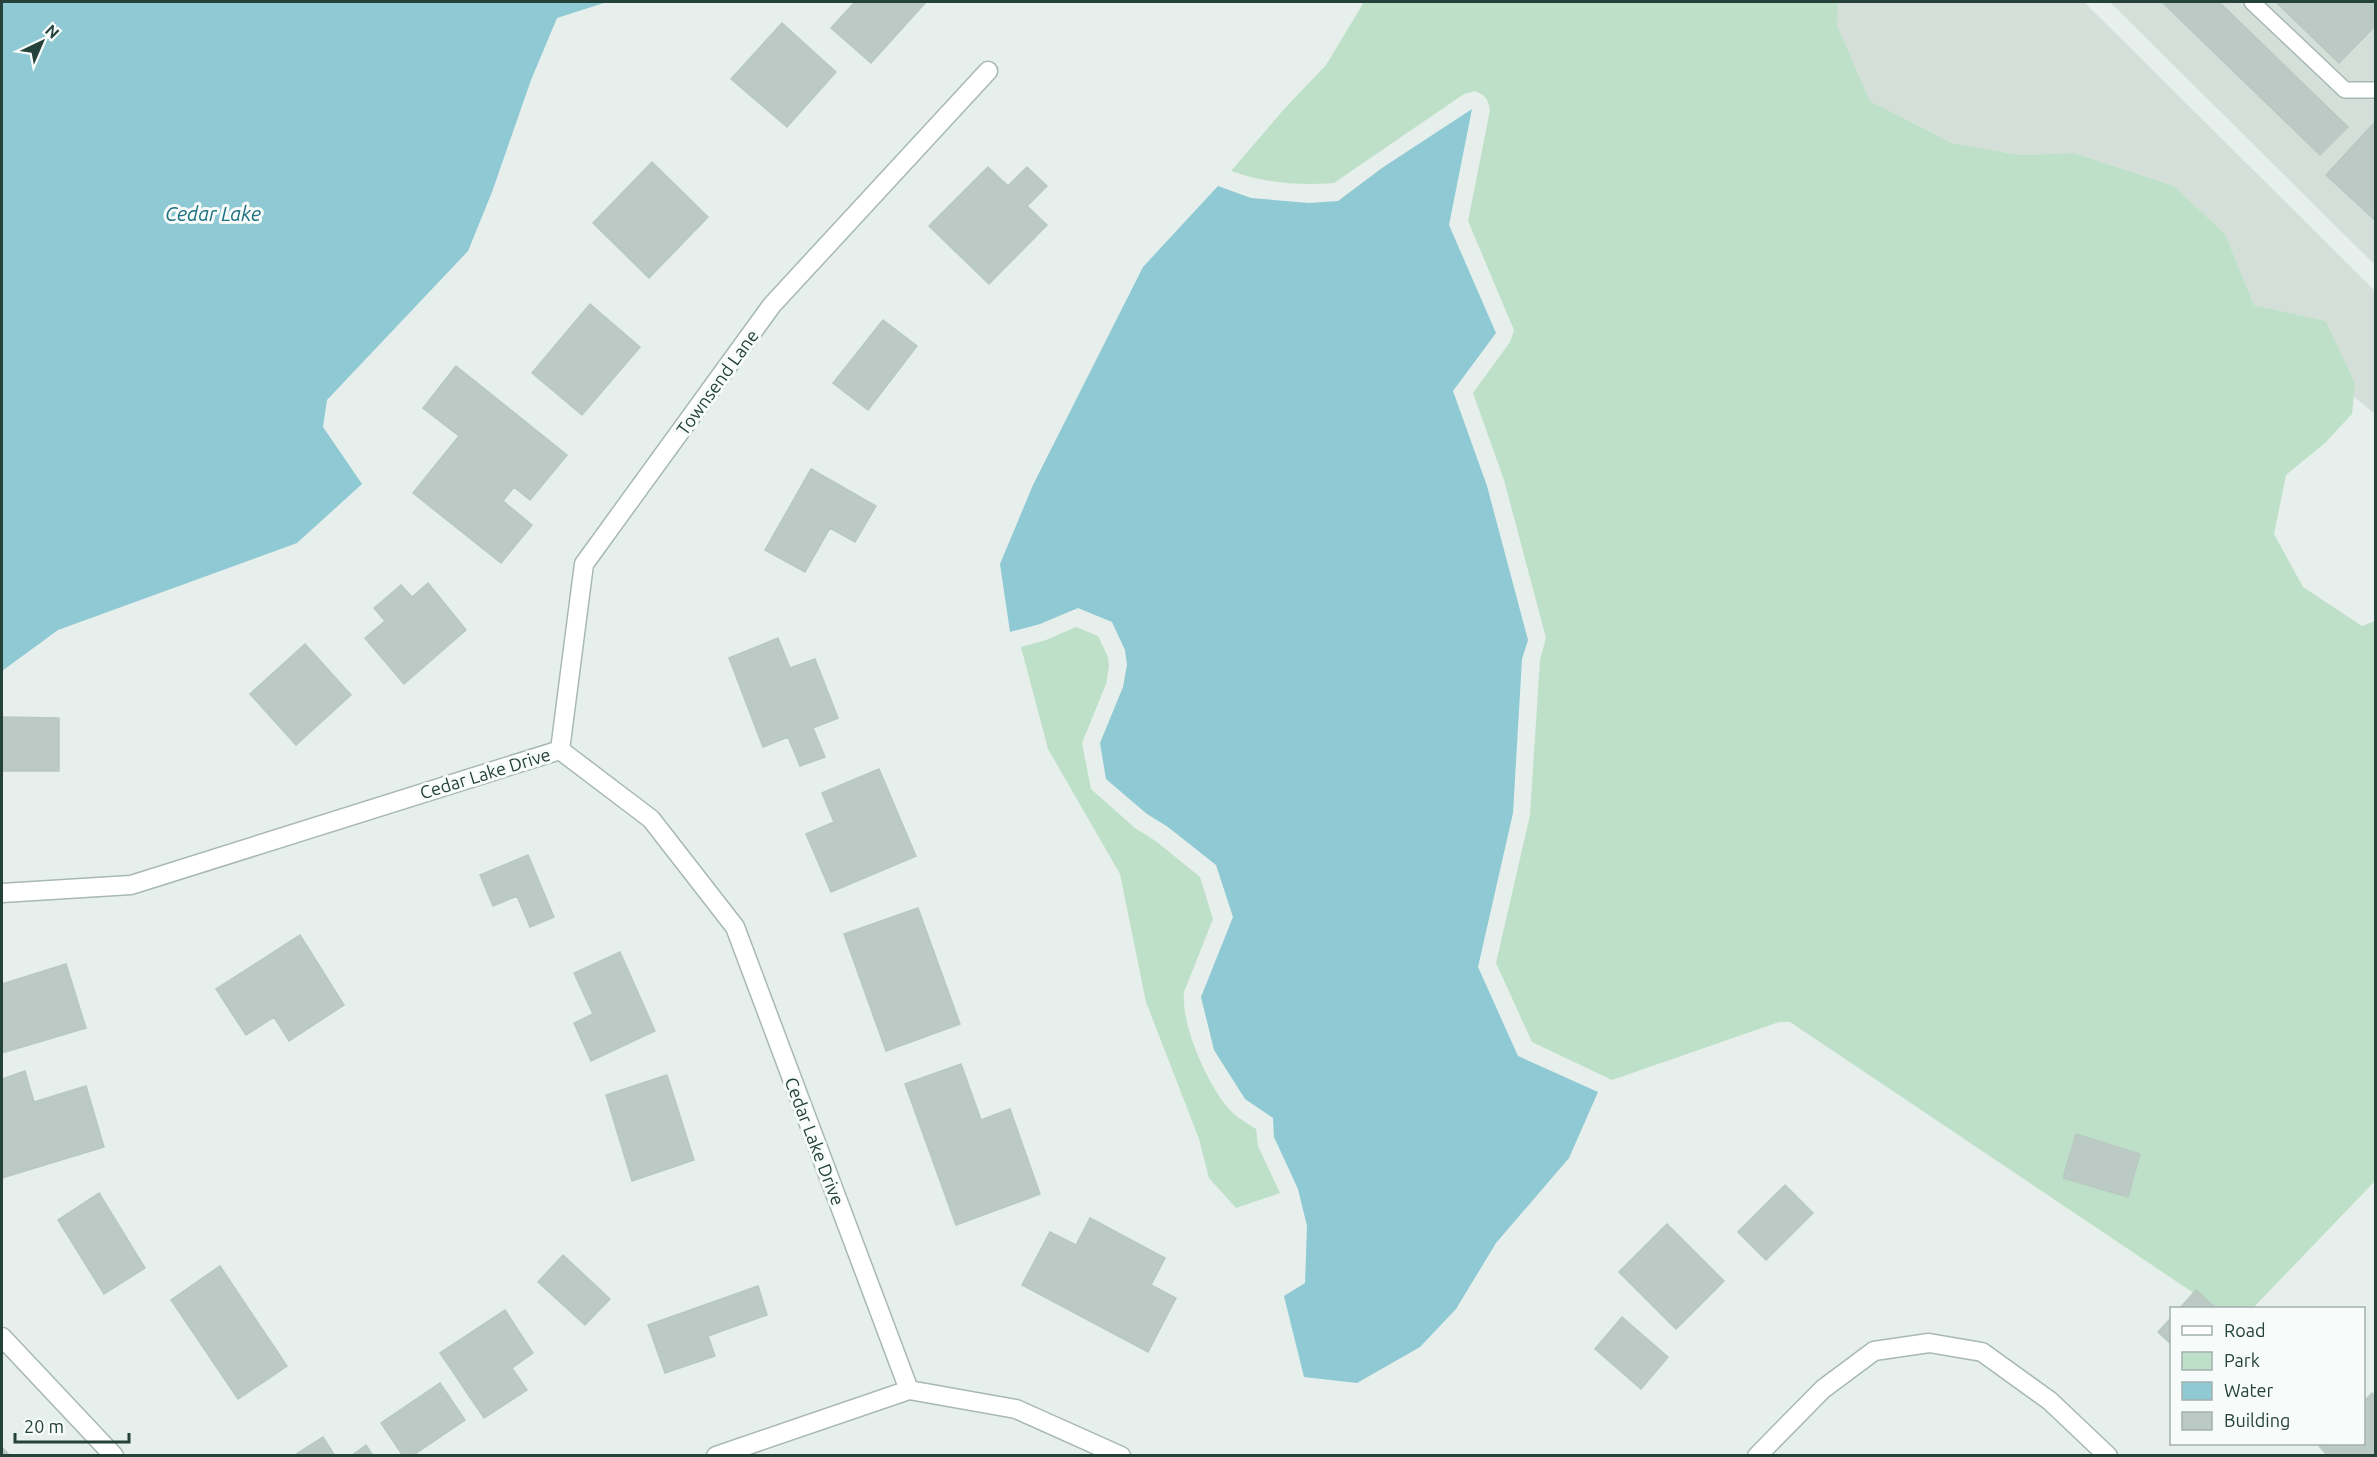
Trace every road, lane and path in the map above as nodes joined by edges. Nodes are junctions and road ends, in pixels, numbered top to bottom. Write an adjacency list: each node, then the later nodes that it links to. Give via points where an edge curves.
1 (2252, 2): 3 (lane, via 2345,90)
2 (988, 71): 4 (street, Townsend Lane, via 772,305 584,564)
3 (2376, 90)
4 (560, 750): 5 (street, Cedar Lake Drive, via 131,885); 7 (street, Cedar Lake Drive, via 651,819 735,927)
5 (2, 893)
6 (2, 1337): 8 (street)
7 (909, 1390): 9 (street); 10 (street, via 1016,1409)
8 (114, 1455)
9 (716, 1455)
10 (1120, 1455)
11 (1758, 1455): 12 (street, via 1823,1389 1874,1352 1929,1343 1982,1352 2050,1401)
12 (2108, 1455)

